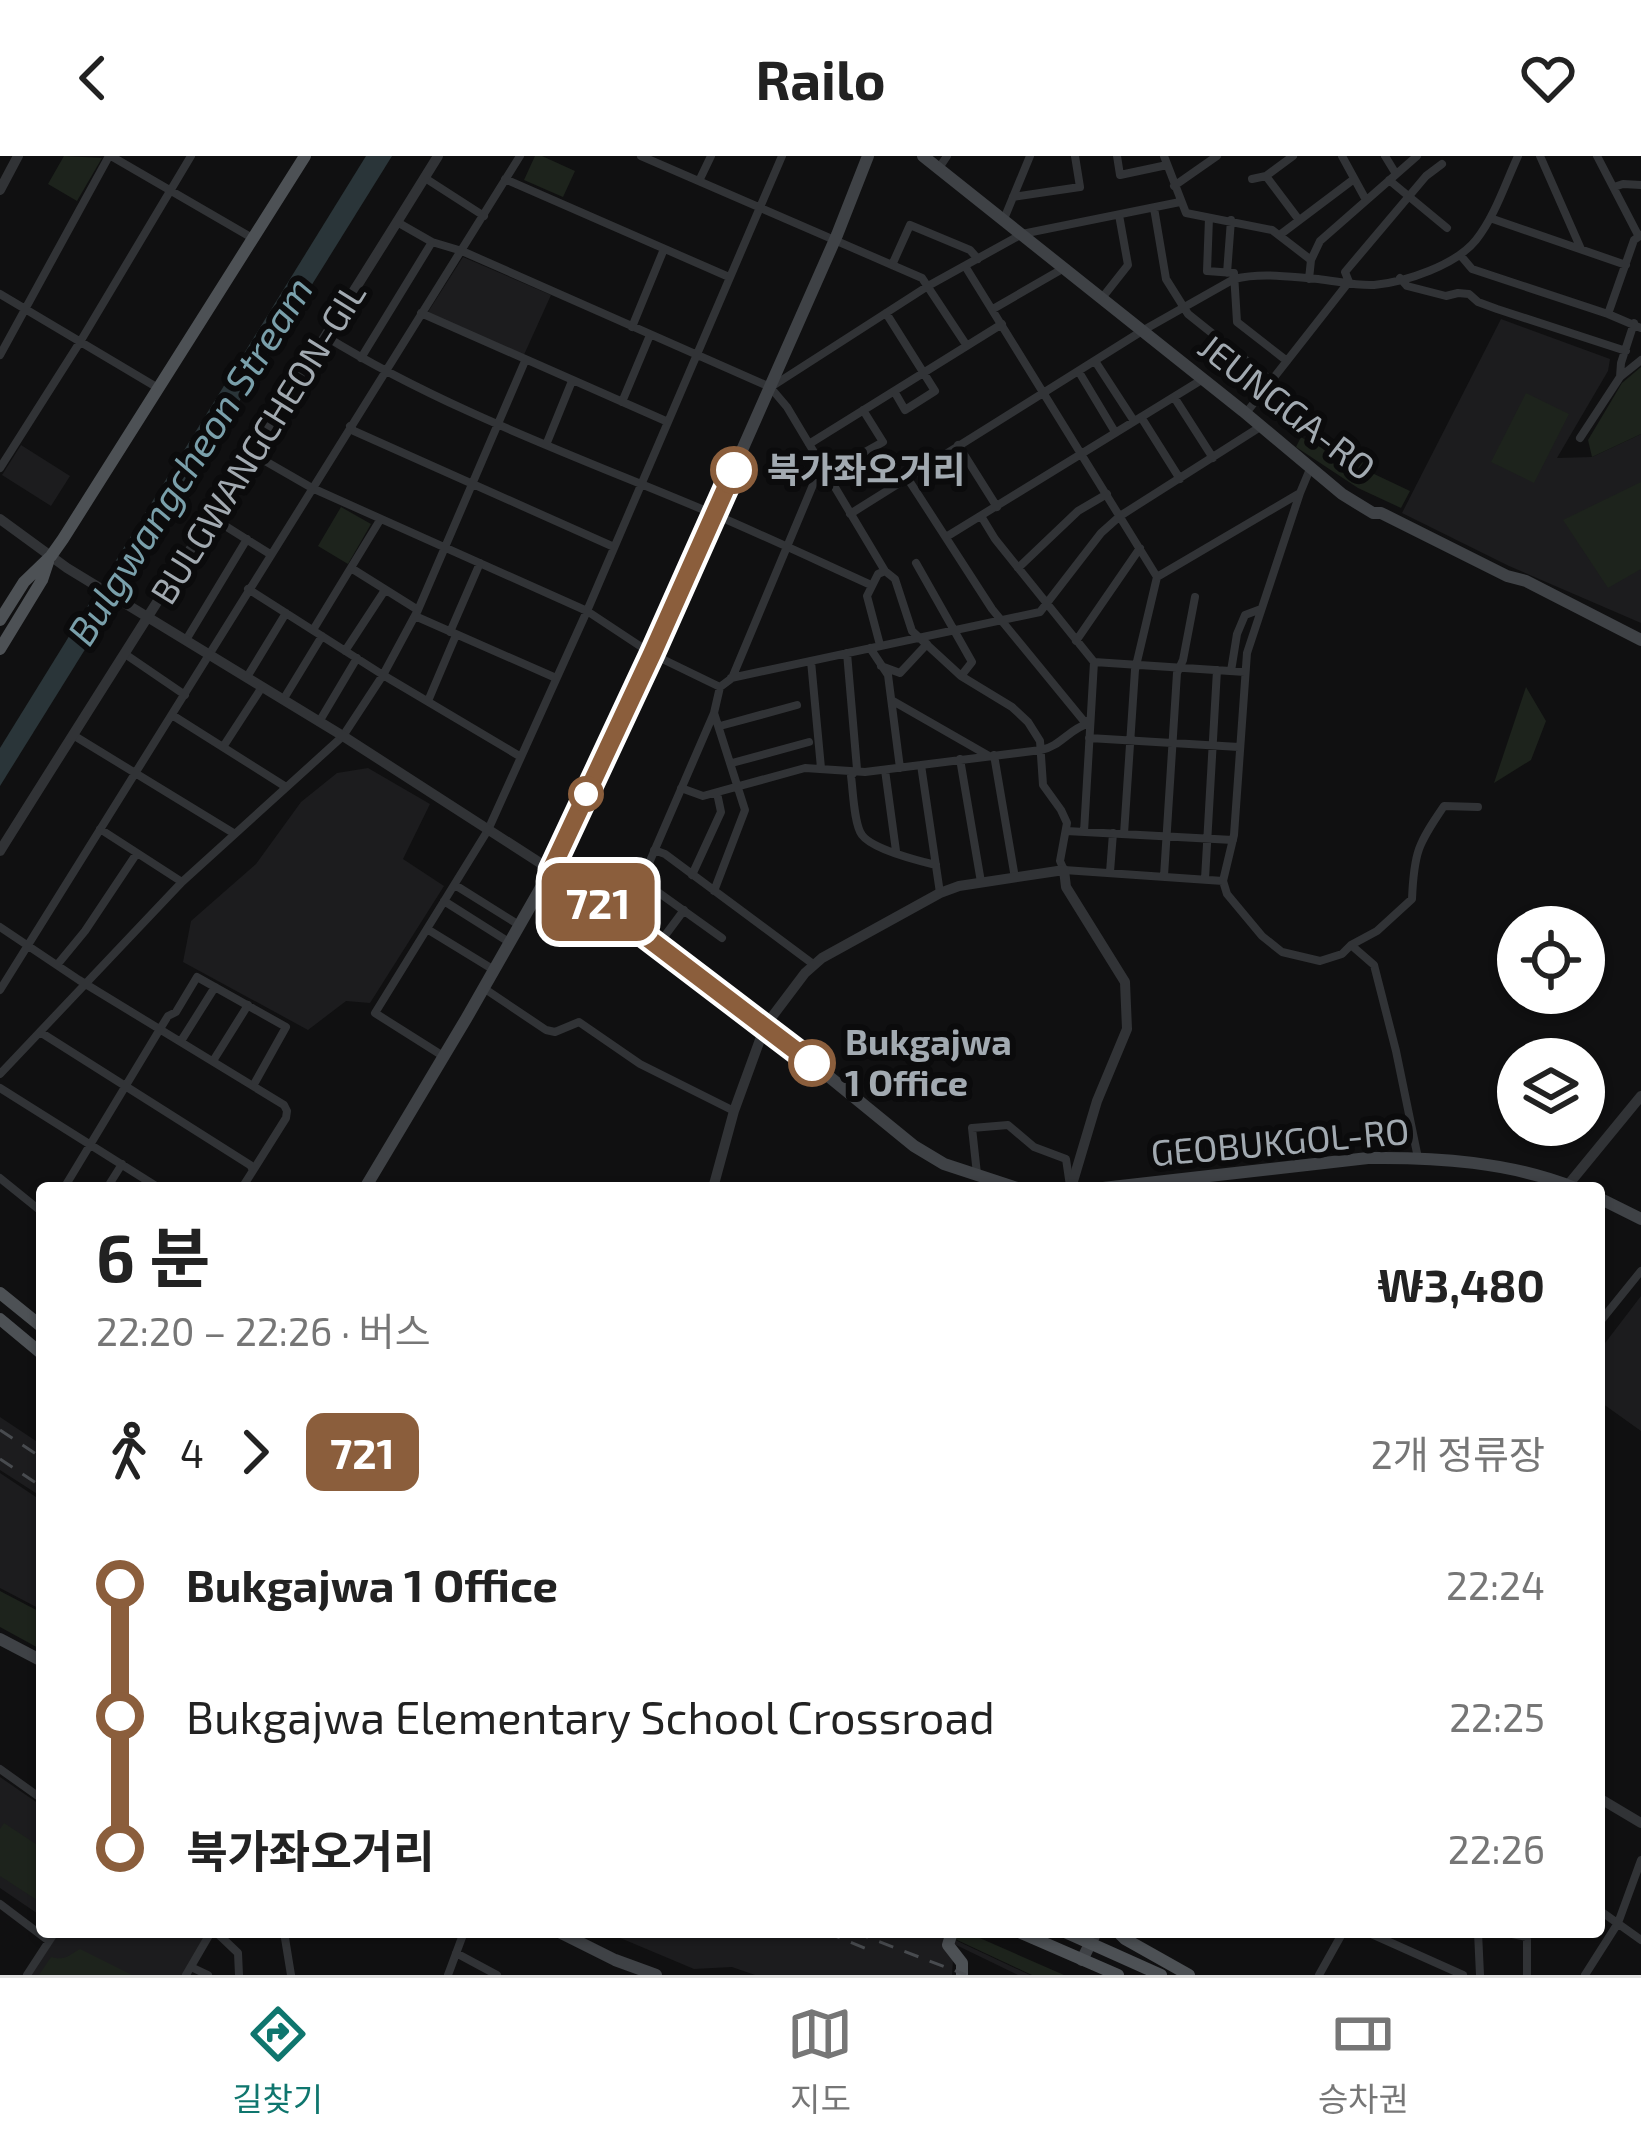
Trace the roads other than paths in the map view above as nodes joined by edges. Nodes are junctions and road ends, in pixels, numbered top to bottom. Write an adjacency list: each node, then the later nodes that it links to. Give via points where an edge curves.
1 (18, 156): 36 (street)
2 (110, 156): 37 (street); 78 (street)
3 (191, 156): 37 (street)
4 (305, 156): 56 (main road)
5 (438, 156): 28 (street, BULGWANGCHEON-GIL)
6 (520, 156): 30 (street)
7 (641, 156): 32 (street)
8 (711, 156): 32 (street)
9 (782, 156): 42 (street)
10 (868, 156): 57 (main road)
11 (923, 156): 24 (main road, JEUNGGA-RO)
12 (1030, 156): 38 (street)
13 (1075, 156): 38 (street, via 1081,187)
14 (1117, 156): 23 (street, via 1120,175)
15 (1217, 156): 34 (street)
16 (1292, 156): 26 (street)
17 (1342, 156): 31 (street)
18 (1385, 156): 27 (street)
19 (1417, 156): 27 (street)
20 (1518, 156): 47 (street)
21 (1540, 156): 60 (street)
22 (1597, 156): 35 (street)
23 (1165, 161): 34 (street)
24 (943, 162): 48 (main road, JEUNGGA-RO)
25 (1442, 164): 39 (street)
26 (1266, 176): 29 (street); 50 (street)
27 (1392, 177): 39 (street); 40 (street)
28 (424, 178): 44 (street); 51 (street, BULGWANGCHEON-GIL)
29 (1252, 178)
30 (506, 179): 44 (street); 59 (street)
31 (1354, 179): 40 (street); 50 (street)
32 (699, 181): 42 (street)
33 (1641, 185): 35 (street)
34 (1174, 187): 41 (street)
35 (1614, 188): 55 (street)
36 (0, 190)
37 (169, 191): 56 (street); 89 (street)
38 (1013, 197): 48 (street)
39 (1409, 198): 52 (street); 73 (street, via 1345,272)
40 (1366, 200): 64 (street, via 1320,241)
41 (1180, 202): 43 (street); 46 (street, via 1186,213)
42 (760, 207): 57 (street); 70 (street)
43 (1154, 208): 45 (street); 77 (street, via 1166,279)
44 (484, 215): 61 (street)
45 (1119, 215): 54 (street); 76 (street, via 1128,265)
46 (1209, 218): 49 (street); 69 (street, via 1207,271)
47 (1490, 218): 60 (street); 62 (street)
48 (1004, 220): 54 (main road, JEUNGGA-RO)
49 (1231, 220): 53 (street); 69 (street)
50 (1299, 220): 53 (street)
51 (397, 222): 58 (street); 88 (street, BULGWANGCHEON-GIL)
52 (1447, 228)
53 (1281, 234): 64 (street)
54 (1022, 235): 63 (street); 68 (main road, JEUNGGA-RO)
55 (1640, 235): 66 (street)
56 (254, 238): 106 (main road)
57 (836, 240): 65 (street); 107 (main road)
58 (432, 242): 61 (street); 94 (street)
59 (664, 249): 70 (street); 84 (street)
60 (1581, 250): 66 (street)
61 (462, 251): 80 (street); 84 (street)
62 (1461, 256): 71 (street); 82 (street, via 1472,268)
63 (978, 259): 65 (street, via 910,225); 67 (street)
64 (1311, 260): 72 (street)
65 (892, 265): 74 (street)
66 (1626, 265): 82 (street)
67 (965, 266): 74 (street); 79 (street)
68 (1064, 268): 76 (main road, JEUNGGA-RO); 79 (street)
69 (1231, 276): 72 (street); 77 (street); 97 (street, via 1237,322)
70 (730, 278): 92 (street)
71 (1400, 278): 73 (street); 91 (street)
72 (1309, 279): 73 (street)
73 (1349, 282): 97 (street)
74 (928, 286): 81 (street); 90 (street)
75 (0, 294): 78 (street)
76 (1102, 298): 86 (main road, JEUNGGA-RO)
77 (1183, 307): 86 (street); 105 (street)
78 (25, 309): 89 (street); 93 (street)
79 (993, 310): 83 (street)
80 (421, 313): 98 (street); 99 (street)
81 (886, 314): 101 (street); 107 (street)
82 (1608, 314): 85 (street)
83 (1002, 324): 90 (street); 109 (street)
84 (632, 326): 87 (street)
85 (1638, 326): 91 (street)
86 (1142, 331): 96 (street); 103 (main road, JEUNGGA-RO)
87 (650, 334): 92 (street); 111 (street)
88 (325, 336): 94 (street); 125 (street, BULGWANGCHEON-GIL)
89 (80, 342): 106 (street); 127 (street)
90 (967, 346): 101 (street)
91 (1626, 350): 102 (street)
92 (698, 355): 107 (street); 115 (street)
93 (0, 356)
94 (362, 358): 99 (street)
95 (1641, 360): 102 (street)
96 (1095, 361): 100 (street); 114 (street)
97 (1287, 361): 105 (street)
98 (525, 362): 104 (street); 116 (street)
99 (384, 372): 116 (street); 117 (street)
100 (1079, 372): 109 (street); 119 (street)
101 (922, 374): 108 (street); 108 (street, via 935,391 905,410)
102 (1620, 377): 120 (street)
103 (1202, 379): 110 (street); 113 (main road, JEUNGGA-RO)
104 (572, 381): 111 (street); 122 (street)
105 (1272, 381): 113 (street)
106 (158, 388): 152 (main road)
107 (770, 388): 121 (street); 138 (main road)
108 (894, 391): 112 (street)
109 (1044, 392): 123 (street); 124 (street)
110 (1174, 397): 114 (street); 126 (street)
111 (622, 403): 115 (street)
112 (863, 410): 121 (street); 129 (street, via 883,442)
113 (1246, 414): 118 (main road, JEUNGGA-RO)
114 (1137, 419): 119 (street); 130 (street)
115 (668, 422): 132 (street)
116 (498, 423): 122 (street); 133 (street)
117 (350, 427): 133 (street); 134 (street)
118 (1260, 427): 126 (street); 128 (main road, JEUNGGA-RO)
119 (1115, 433): 124 (street)
120 (1580, 437)
121 (809, 444): 129 (street)
122 (546, 445): 132 (street)
123 (958, 445): 131 (street); 137 (street)
124 (1082, 453): 136 (street); 137 (street)
125 (253, 454): 134 (street); 142 (street, BULGWANGCHEON-GIL)
126 (1213, 458): 130 (street)
127 (0, 468)
128 (1310, 469): 135 (street, JEUNGGA-RO); 175 (main road, JEUNGGA-RO, via 1373,513)
129 (827, 475): 139 (street); 147 (street, via 815,480)
130 (1180, 478): 141 (street)
131 (908, 479): 139 (street); 145 (street)
132 (642, 484): 138 (street); 149 (street)
133 (472, 485): 148 (street); 149 (street)
134 (312, 488): 144 (street); 151 (street)
135 (1300, 493): 158 (street); 164 (street, JEUNGGA-RO)
136 (1106, 494): 141 (street); 156 (street)
137 (997, 507): 140 (street)
138 (714, 514): 147 (street); 185 (main road)
139 (850, 514): 157 (street)
140 (981, 516): 145 (street); 156 (street)
141 (1120, 516): 150 (street); 163 (street)
142 (211, 518): 146 (street); 168 (street, BULGWANGCHEON-GIL)
143 (0, 519): 152 (street)
144 (380, 520): 148 (street); 155 (street)
145 (946, 537): 170 (street)
146 (247, 539): 151 (street); 176 (street)
147 (787, 547): 159 (street); 199 (street)
148 (446, 548): 153 (street); 167 (street)
149 (614, 548): 165 (street)
150 (1140, 548): 158 (street); 178 (street)
151 (271, 554): 160 (street)
152 (51, 556): 168 (street); 169 (main road); 180 (main road)
153 (481, 563): 165 (street); 173 (street)
154 (916, 563): 171 (street)
155 (351, 568): 161 (street); 172 (street)
156 (1018, 568): 163 (street)
157 (885, 571): 159 (street); 177 (street)
158 (1157, 577): 190 (street)
159 (871, 585): 179 (street)
160 (248, 589): 166 (street); 184 (street)
161 (385, 590): 167 (street); 181 (street)
162 (1195, 597): 191 (street)
163 (1047, 605): 170 (street); 178 (street)
164 (1262, 609): 193 (street, JEUNGGA-RO, via 1245,615); 194 (street, JEUNGGA-RO)
165 (587, 610): 185 (street); 198 (street)
166 (286, 613): 172 (street); 197 (street)
167 (417, 613): 173 (street); 195 (street)
168 (142, 614): 176 (street); 182 (street, BULGWANGCHEON-GIL)
169 (0, 620)
170 (1000, 620): 171 (street); 210 (street)
171 (954, 629): 177 (street); 196 (street, via 972,662)
172 (313, 630): 174 (street)
173 (453, 633): 198 (street); 205 (street)
174 (322, 636): 181 (street); 203 (street)
175 (1639, 636)
176 (186, 640): 184 (street)
177 (923, 640): 179 (street); 189 (street, via 900,673); 196 (street)
178 (1076, 641): 188 (street)
179 (875, 646): 183 (street); 189 (street)
180 (0, 649)
181 (344, 651): 186 (street)
182 (124, 653): 202 (street); 212 (street, BULGWANGCHEON-GIL)
183 (847, 653): 187 (street); 230 (street)
184 (208, 654): 197 (street); 202 (street)
185 (652, 654): 201 (street); 252 (main road)
186 (357, 658): 195 (street); 209 (street)
187 (811, 661): 199 (street); 227 (street)
188 (1094, 662): 190 (street); 210 (street)
189 (880, 665): 204 (street)
190 (1138, 665): 191 (street); 215 (street)
191 (1180, 668): 192 (street); 217 (street)
192 (1217, 670): 193 (street); 218 (street)
193 (1231, 671): 194 (street)
194 (1245, 672): 220 (street, JEUNGGA-RO)
195 (383, 675): 205 (street); 213 (street)
196 (961, 676): 221 (street, via 1012,707)
197 (247, 677): 200 (street)
198 (556, 678): 223 (street)
199 (731, 678): 201 (street)
200 (262, 687): 203 (street); 219 (street)
201 (721, 687): 207 (street)
202 (185, 695): 208 (street)
203 (283, 700): 209 (street)
204 (891, 700): 222 (street); 228 (street)
205 (428, 701): 223 (street)
206 (797, 705): 211 (street)
207 (714, 713): 211 (street); 234 (street)
208 (172, 715): 219 (street); 231 (street)
209 (320, 722): 213 (street)
210 (1090, 723): 214 (street); 221 (street)
211 (720, 727): 225 (street)
212 (73, 735): 231 (street); 248 (street, BULGWANGCHEON-GIL)
213 (343, 736): 233 (street); 238 (street)
214 (1089, 738): 215 (street); 240 (street)
215 (1131, 740): 217 (street); 242 (street)
216 (809, 742): 225 (street)
217 (1172, 742): 218 (street); 244 (street)
218 (1213, 745): 220 (street); 245 (street)
219 (223, 747): 233 (street)
220 (1239, 747): 246 (street, JEUNGGA-RO)
221 (1041, 750): 222 (street); 239 (street, via 1043,785)
222 (992, 756): 224 (street); 257 (street)
223 (521, 757): 238 (street)
224 (960, 760): 226 (street); 262 (street)
225 (732, 764): 232 (street)
226 (921, 765): 228 (street); 251 (street)
227 (821, 768): 230 (street); 232 (street)
228 (900, 768): 229 (street)
229 (885, 770): 230 (street); 250 (street)
230 (855, 771): 250 (street, via 859,833)
231 (135, 772): 237 (street); 243 (street)
232 (739, 785): 235 (street); 264 (street, via 745,810)
233 (286, 787): 243 (street)
234 (681, 788): 235 (street); 247 (street)
235 (717, 792): 255 (street, via 721,812)
236 (1478, 807): 276 (street, via 1444,806 1420,842 1412,899)
237 (100, 829): 249 (street); 274 (street)
238 (488, 830): 252 (street); 263 (street)
239 (1066, 831): 240 (street); 253 (street)
240 (1084, 832): 241 (street)
241 (1113, 833): 242 (street); 254 (street)
242 (1124, 834): 244 (street)
243 (235, 835): 261 (street)
244 (1167, 836): 245 (street); 256 (street)
245 (1208, 839): 246 (street); 258 (street)
246 (1233, 840): 260 (street, JEUNGGA-RO)
247 (654, 850): 255 (street); 259 (street)
248 (0, 851)
249 (137, 853): 261 (street); 278 (street)
250 (896, 853): 251 (street)
251 (936, 865): 265 (street)
252 (551, 870): 269 (main road); 275 (main road)
253 (1064, 870): 254 (street); 257 (street); 312 (street, via 1066,887 1125,982 1127,1029)
254 (1110, 872): 256 (street)
255 (692, 875): 264 (street)
256 (1164, 876): 258 (street)
257 (1015, 878): 262 (street)
258 (1205, 879): 260 (street)
259 (641, 880): 267 (street); 268 (street)
260 (1223, 881): 276 (street, via 1282,952 1320,961)
261 (182, 882): 280 (street)
262 (981, 883): 265 (street)
263 (454, 885): 266 (street); 269 (street)
264 (714, 891): 277 (street)
265 (940, 893): 277 (street)
266 (444, 901): 271 (street); 273 (street)
267 (629, 907)
268 (684, 910): 272 (street); 275 (street)
269 (519, 926): 273 (main road)
270 (0, 927): 274 (street)
271 (427, 929): 279 (street); 289 (street, via 375,1012)
272 (722, 938)
273 (510, 942): 279 (main road)
274 (28, 944): 278 (street); 283 (street)
275 (658, 945): 285 (main road)
276 (1351, 945): 298 (street, via 1374,965)
277 (813, 964): 285 (street)
278 (57, 965): 280 (street)
279 (494, 970): 282 (main road)
280 (85, 983): 286 (street); 287 (street)
281 (214, 987): 284 (street); 286 (street, via 197,977); 288 (street)
282 (483, 988): 289 (main road); 296 (street, via 546,1030 579,1022)
283 (0, 990)
284 (248, 1006): 290 (street); 292 (street, via 286,1027)
285 (765, 1026): 296 (street); 302 (main road, via 914,1146)
286 (160, 1029): 288 (street); 293 (street)
287 (40, 1032): 291 (street); 293 (street)
288 (181, 1042): 290 (street)
289 (444, 1056): 308 (main road)
290 (213, 1061): 292 (street)
291 (0, 1074)
292 (254, 1086): 301 (street, via 287,1111)
293 (125, 1087): 297 (street); 301 (street)
294 (0, 1088): 297 (street)
295 (1639, 1101): 316 (street, GEOBUKGOL-RO)
296 (734, 1112): 309 (street)
297 (91, 1145): 299 (street); 304 (street)
298 (1419, 1160): 300 (main road, GEOBUKGOL-RO); 313 (main road, GEOBUKGOL-RO, via 1368,1158)
299 (122, 1165): 305 (street); 306 (street)
300 (1514, 1169): 314 (main road); 315 (main road, GEOBUKGOL-RO)
301 (253, 1170): 307 (street)
302 (977, 1175): 310 (main road); 311 (street, via 972,1129 1008,1125 1066,1159)
303 (0, 1178): 318 (street)
304 (68, 1182)
305 (111, 1182)
306 (148, 1182)
307 (246, 1182)
308 (369, 1182)
309 (715, 1182)
310 (999, 1182)
311 (1070, 1182)
312 (1073, 1182)
313 (1156, 1182)
314 (1528, 1182)
315 (1554, 1182)
316 (1573, 1182)
317 (1605, 1201): 319 (main road)
318 (36, 1207)
319 (1641, 1219)
320 (1641, 1271): 322 (street)
321 (0, 1293): 324 (main road)
322 (1605, 1316)
323 (0, 1318): 325 (main road)
324 (36, 1323)
325 (36, 1349)
326 (0, 1639): 327 (main road)
327 (36, 1658)
328 (0, 1769): 329 (street)
329 (36, 1795)
330 (1605, 1802): 331 (street)
331 (1641, 1823)
332 (1641, 1860): 335 (street)
333 (0, 1904): 336 (street)
334 (1605, 1914): 335 (street)
335 (1618, 1923): 351 (street); 370 (street)
336 (36, 1926)
337 (51, 1938): 355 (street)
338 (209, 1938): 354 (street)
339 (220, 1938): 357 (street, via 238,1953)
340 (285, 1938): 358 (street)
341 (462, 1938): 352 (street)
342 (571, 1938): 361 (main road)
343 (950, 1938): 362 (main road)
344 (1032, 1938): 353 (main road)
345 (1093, 1938): 353 (main road); 364 (main road)
346 (1124, 1938): 365 (main road)
347 (1340, 1938): 366 (street)
348 (1380, 1938): 367 (street)
349 (1478, 1938): 368 (street)
350 (1528, 1938): 369 (street)
351 (1641, 1940)
352 (456, 1953): 359 (street); 360 (street)
353 (1082, 1960): 363 (main road)
354 (189, 1971): 356 (street)
355 (27, 1975)
356 (208, 1975)
357 (239, 1975)
358 (291, 1975)
359 (448, 1975)
360 (496, 1975)
361 (656, 1975)
362 (962, 1975)
363 (1118, 1975)
364 (1161, 1975)
365 (1190, 1975)
366 (1319, 1975)
367 (1463, 1975)
368 (1480, 1975)
369 (1527, 1975)
370 (1585, 1975)

